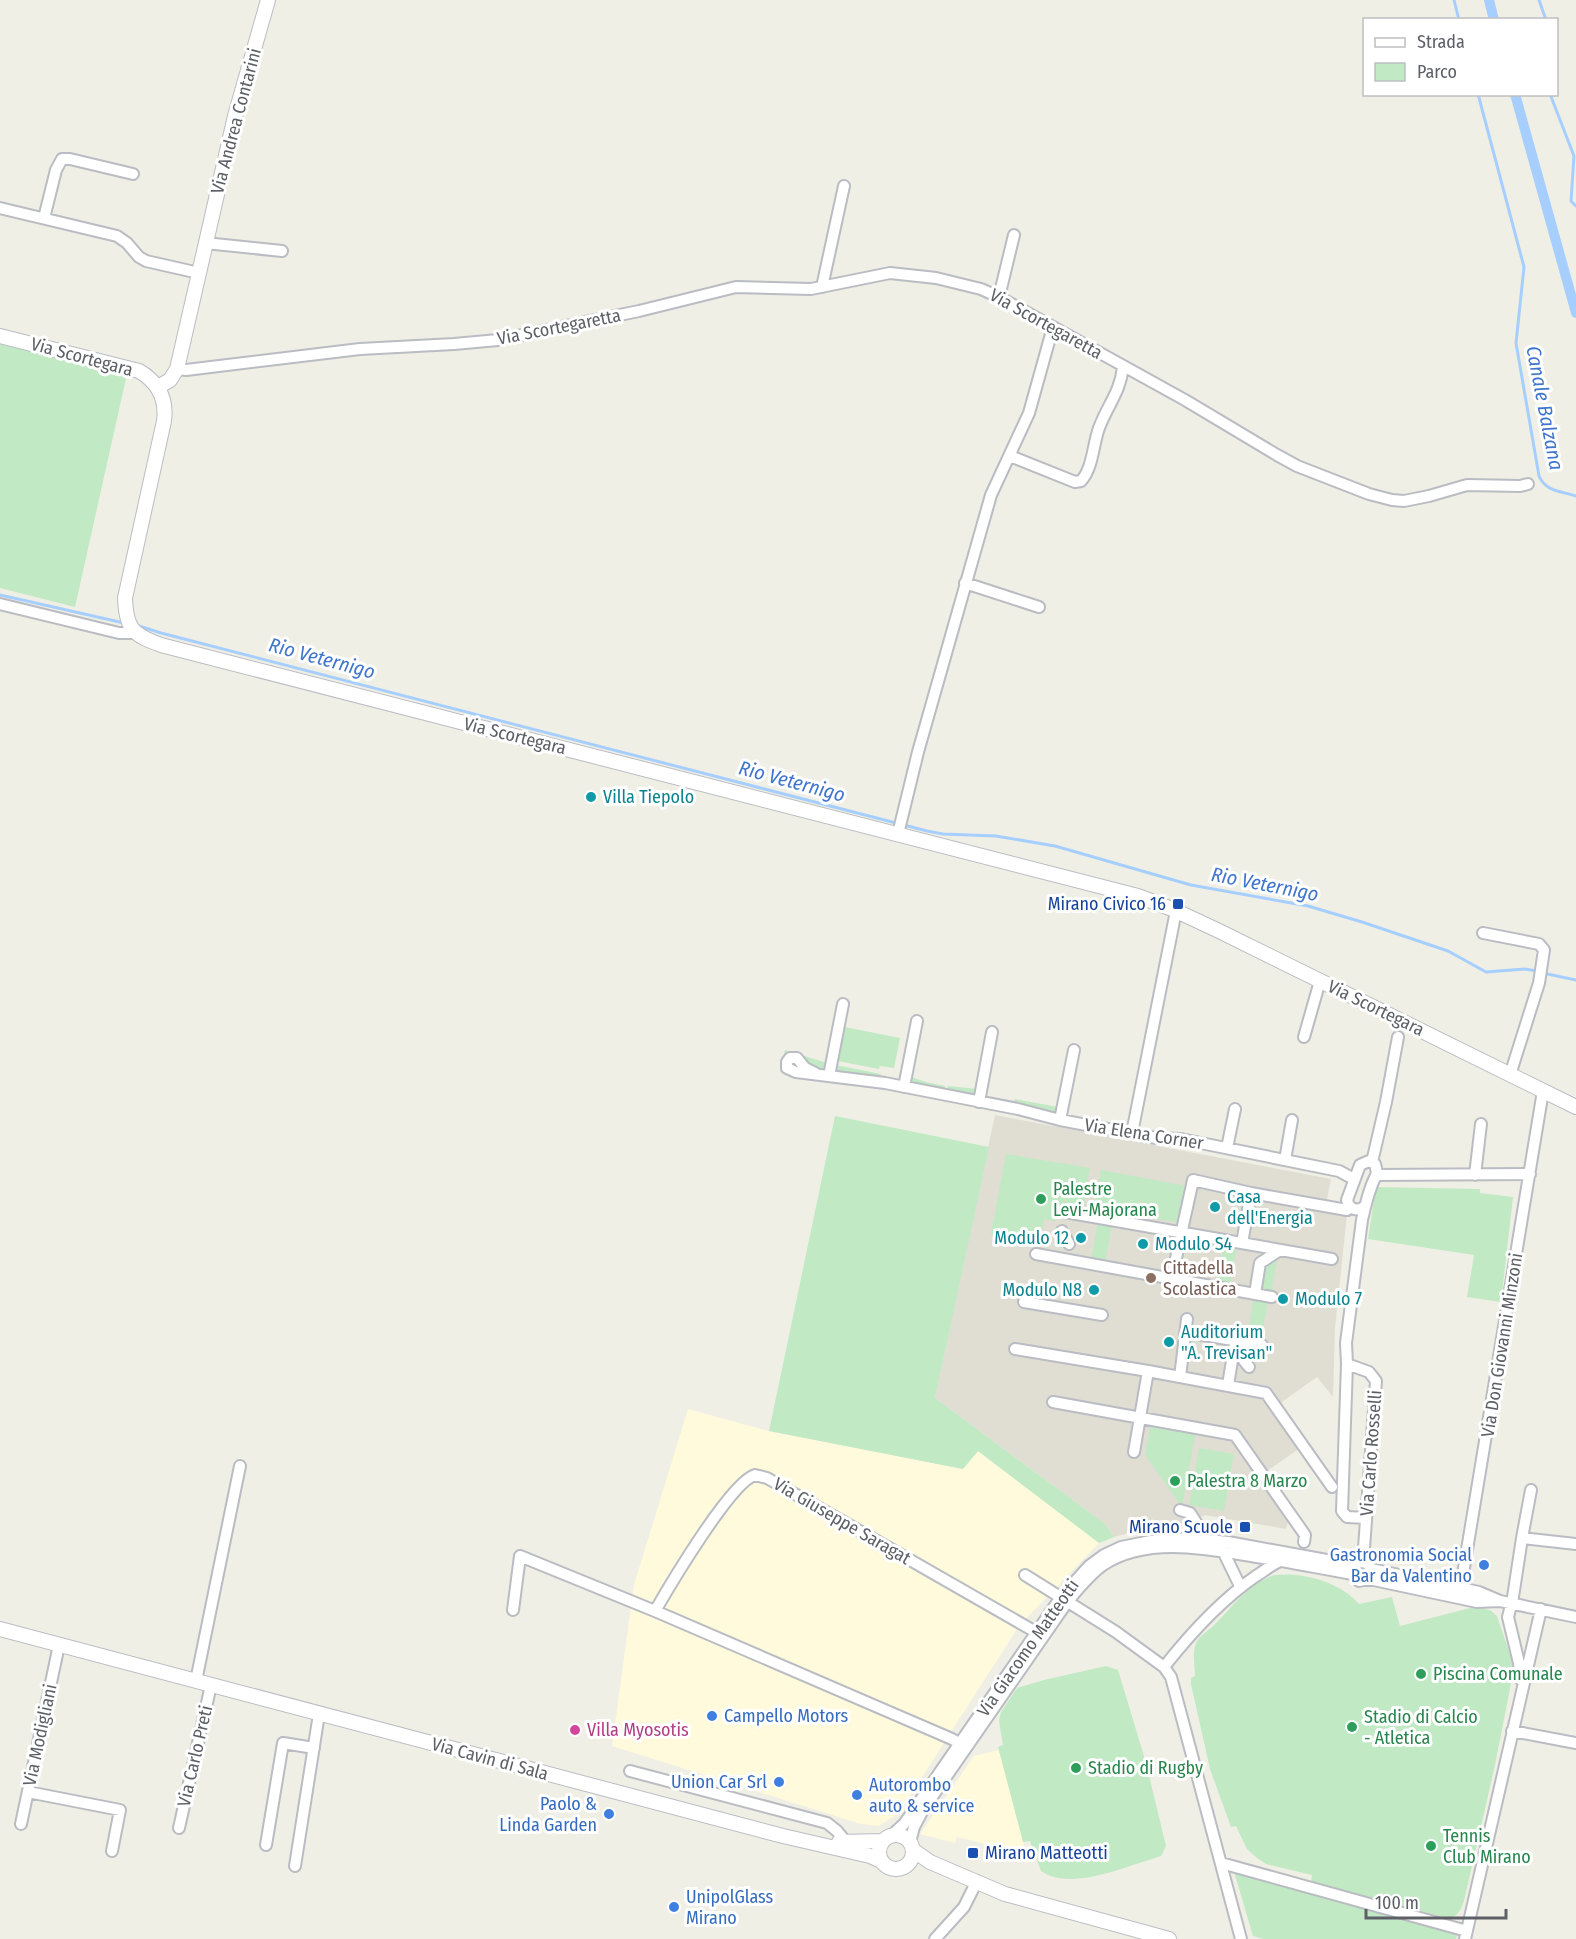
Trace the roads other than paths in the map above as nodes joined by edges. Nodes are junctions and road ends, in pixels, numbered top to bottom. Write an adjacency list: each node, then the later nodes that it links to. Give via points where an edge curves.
1 (268, 0): 7 (street, Via Andrea Contarini)
2 (133, 174): 5 (street, via 62,159)
3 (844, 186): 10 (street)
4 (0, 208): 5 (street)
5 (44, 218): 9 (street, via 117,236 146,261)
6 (1014, 235): 11 (street)
7 (205, 243): 8 (street); 9 (street, Via Andrea Contarini)
8 (282, 251)
9 (198, 273): 15 (street, Via Andrea Contarini)
10 (822, 287): 11 (street, Via Scortegaretta, via 890,273 936,278); 15 (street, Via Scortegaretta, via 736,287 498,340 360,349)
11 (999, 297): 12 (street, Via Scortegaretta)
12 (1053, 327): 14 (street, Via Scortegaretta); 17 (street, via 1029,413)
13 (0, 336): 16 (street, Via Scortegara, via 139,371)
14 (1123, 367): 17 (street, via 1122,382 1101,421 1081,481); 18 (street, Via Scortegaretta, via 1297,466 1382,498 1404,501 1467,485)
15 (177, 369): 16 (street, via 170,380)
16 (158, 387): 22 (street, via 165,414 127,590)
17 (1010, 456): 19 (street, via 991,495)
18 (1528, 484)
19 (965, 583): 21 (street); 23 (street)
20 (0, 604): 22 (street, Via Scortegara, via 119,633)
21 (1039, 607)
22 (130, 626): 23 (street, Via Scortegara, via 140,637 161,645)
23 (898, 834): 24 (street, Via Scortegara, via 1126,893)
24 (1176, 911): 26 (street, Via Scortegara); 44 (street)
25 (1484, 933): 34 (street, via 1539,944 1544,950 1540,979)
26 (1320, 981): 30 (street); 34 (street, Via Scortegara)
27 (843, 1004): 35 (street)
28 (917, 1021): 36 (street)
29 (992, 1032): 38 (street)
30 (1304, 1037)
31 (1398, 1037): 47 (street)
32 (1074, 1050): 41 (street, Via Elena Corner)
33 (815, 1073): 35 (street, Via Elena Corner)
34 (1510, 1074): 37 (street, Via Scortegara)
35 (829, 1076): 36 (street, Via Elena Corner)
36 (904, 1087): 38 (street, Via Elena Corner)
37 (1543, 1091): 39 (street, Via Scortegara); 49 (street, Via Don Giovanni Minzoni)
38 (979, 1102): 41 (street, Via Elena Corner)
39 (1576, 1107)
40 (1235, 1109): 45 (street, Via Elena Corner)
41 (1060, 1120): 44 (street, Via Elena Corner)
42 (1292, 1120): 46 (street)
43 (1480, 1124): 51 (street)
44 (1132, 1133): 45 (street, Via Elena Corner)
45 (1227, 1148): 46 (street, Via Elena Corner)
46 (1285, 1160): 48 (street, Via Elena Corner)
47 (1372, 1162): 48 (street, via 1362,1163); 50 (street)
48 (1356, 1174): 54 (street, via 1347,1196)
49 (1530, 1174): 51 (street); 95 (street, Via Don Giovanni Minzoni)
50 (1376, 1175): 51 (street); 53 (street)
51 (1475, 1175)
52 (1251, 1193): 54 (street, via 1347,1210); 58 (street, via 1193,1180); 59 (street)
53 (1365, 1206): 54 (street); 56 (street)
54 (1351, 1207): 56 (street)
55 (1065, 1212): 58 (street)
56 (1362, 1220): 73 (street, via 1346,1343)
57 (1062, 1231): 60 (street)
58 (1180, 1232): 59 (street); 64 (street)
59 (1242, 1243): 61 (street)
60 (1069, 1244)
61 (1280, 1250): 63 (street); 65 (street, via 1260,1263)
62 (1036, 1254): 64 (street)
63 (1332, 1259)
64 (1172, 1279): 65 (street)
65 (1255, 1294): 66 (street)
66 (1272, 1297)
67 (1024, 1302): 68 (street)
68 (1102, 1315)
69 (1187, 1319): 70 (street)
70 (1186, 1332): 71 (street); 76 (street)
71 (1262, 1345)
72 (1015, 1348): 75 (street)
73 (1347, 1364): 85 (street, Via Carlo Rosselli, via 1369,1372 1376,1381); 85 (street, via 1342,1511 1347,1517)
74 (1249, 1367): 77 (street, via 1234,1348)
75 (1148, 1371): 76 (street); 79 (street)
76 (1180, 1377): 77 (street)
77 (1228, 1385): 82 (street, via 1266,1393)
78 (1053, 1402): 79 (street)
79 (1140, 1418): 80 (street); 88 (street, via 1235,1435 1305,1534)
80 (1134, 1452)
81 (240, 1466): 106 (street)
82 (1332, 1487)
83 (1531, 1491): 87 (street)
84 (1180, 1510): 86 (street, via 1190,1513)
85 (1366, 1518): 92 (street, Via Carlo Rosselli)
86 (1197, 1524)
87 (1522, 1538): 89 (street); 97 (street)
88 (1304, 1542)
89 (1576, 1544)
90 (1223, 1551): 91 (street, Via Giacomo Matteotti); 94 (street); 96 (street, Via Giacomo Matteotti, via 1175,1548 1129,1553 1104,1565)
91 (1281, 1561): 92 (street, Via Giacomo Matteotti); 94 (street)
92 (1362, 1570): 95 (street, Via Giacomo Matteotti); 96 (street, Via Giacomo Matteotti, via 1227,1542 1188,1538 1151,1541 1121,1546 1104,1555 1089,1566)
93 (1025, 1575): 96 (street)
94 (1240, 1586): 105 (street)
95 (1460, 1593): 97 (street, Via Giacomo Matteotti, via 1479,1592)
96 (1064, 1599): 103 (street, Via Giacomo Matteotti); 105 (street)
97 (1506, 1602): 98 (street, Via Giacomo Matteotti); 108 (street)
98 (1541, 1609): 101 (street, Via Giacomo Matteotti); 108 (street)
99 (513, 1610): 100 (street, via 520,1556)
100 (655, 1611): 103 (street, Via Giuseppe Saragat, via 723,1507 745,1480 755,1475 772,1481); 112 (street)
101 (1576, 1617)
102 (0, 1629): 104 (street, Via Cavin di Sala)
103 (1040, 1634): 112 (street, Via Giacomo Matteotti)
104 (59, 1645): 106 (street, Via Cavin di Sala); 115 (street, Via Modigliani)
105 (1164, 1667): 125 (street, via 1171,1677)
106 (196, 1681): 107 (street, Via Cavin di Sala)
107 (211, 1685): 109 (street, Via Cavin di Sala); 117 (street, Via Carlo Preti)
108 (1522, 1686): 110 (street)
109 (319, 1714): 113 (street); 118 (street, Via Cavin di Sala)
110 (1512, 1731): 111 (street); 129 (street)
111 (1576, 1743)
112 (963, 1745): 119 (street, Via Giacomo Matteotti, via 904,1824); 122 (street, Via Giacomo Matteotti, via 920,1815)
113 (314, 1748): 121 (street, via 283,1743); 126 (street)
114 (630, 1772): 120 (street, via 823,1822)
115 (28, 1792): 116 (street, Via Modigliani); 123 (street, via 120,1810)
116 (21, 1824)
117 (179, 1828)
118 (783, 1836): 120 (street, Via Cavin di Sala); 124 (street, Via Cavin di Sala)
119 (887, 1838): 120 (street, Via Cavin di Sala); 122 (street, via 902,1836); 124 (street, via 879,1851)
120 (846, 1842)
121 (266, 1845)
122 (912, 1846): 127 (street, via 912,1859); 128 (street, via 930,1862)
123 (112, 1851)
124 (881, 1862): 127 (street, via 895,1869)
125 (1221, 1863): 129 (street); 132 (street)
126 (295, 1866)
127 (906, 1867): 128 (street)
128 (976, 1884): 130 (street, via 964,1907); 131 (street)
129 (1466, 1935)
130 (935, 1939)
131 (1169, 1939)
132 (1241, 1939)

